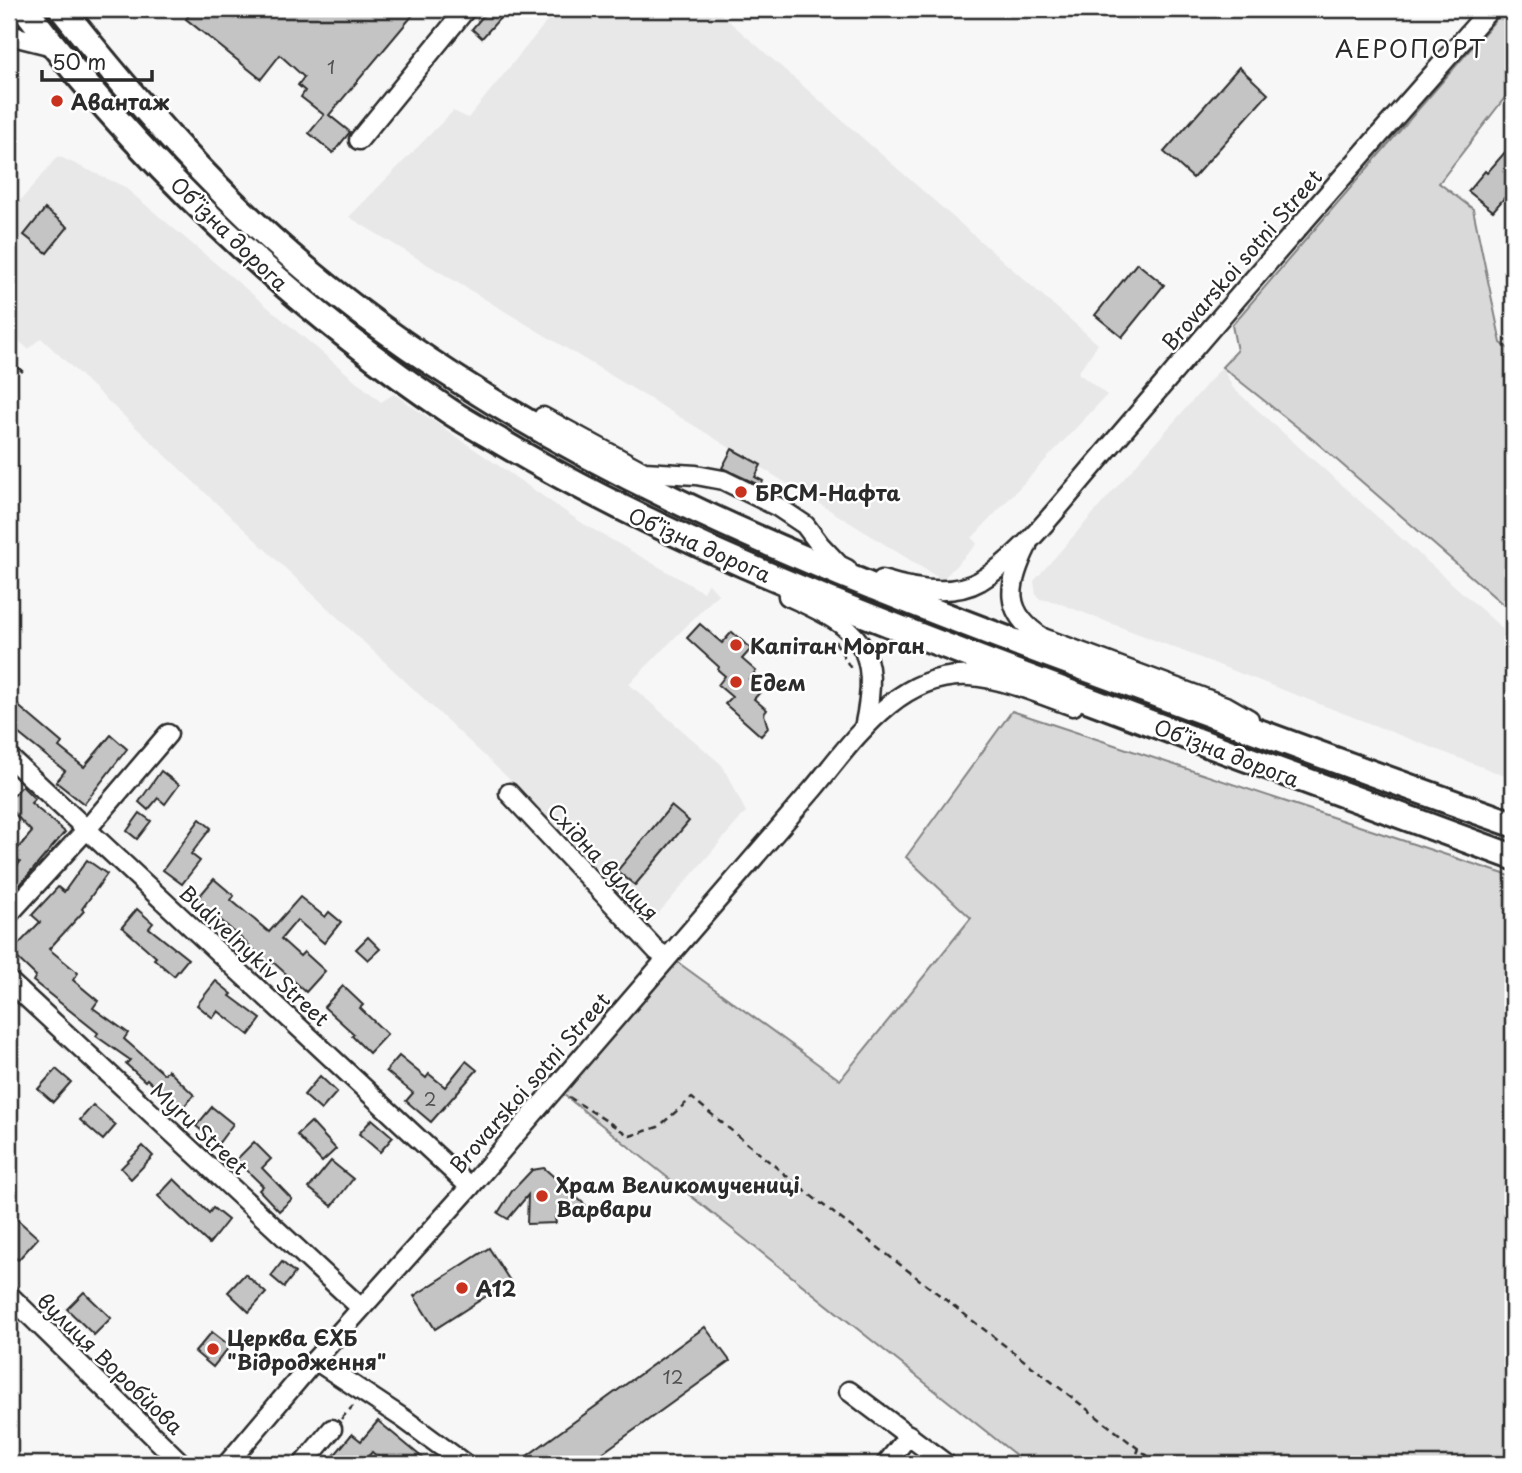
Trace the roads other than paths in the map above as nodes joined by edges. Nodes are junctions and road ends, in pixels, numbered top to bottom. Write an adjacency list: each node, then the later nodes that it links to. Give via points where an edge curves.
1 (25, 9): 6 (highway, Обʼїзна дорога)
2 (62, 9): 8 (highway, Обʼїзна дорога, via 169,136 242,212 383,328)
3 (466, 9): 7 (street)
4 (1490, 9): 10 (street, Brovarskoi sotni Street)
5 (9, 35): 6 (street)
6 (54, 46): 9 (highway, Обʼїзна дорога, via 147,153 292,293 452,413)
7 (359, 140)
8 (469, 387): 11 (highway, Обʼїзна дорога, via 649,489); 12 (street, via 541,416 644,472 723,480 805,525)
9 (556, 475): 14 (street, via 663,540 847,627 861,644 868,664 871,686); 18 (highway, Обʼїзна дорога, via 660,528 843,607)
10 (1029, 541): 12 (street, Brovarskoi sotni Street, via 982,580 955,589 897,584); 16 (street, Brovarskoi sotni Street, via 1012,583 1012,600 1028,628 1043,638 1227,707)
11 (798, 556): 12 (street, Brovarskoi sotni Street); 13 (highway, Обʼїзна дорога)
12 (839, 565): 13 (street)
13 (892, 595): 16 (highway, Обʼїзна дорога)
14 (864, 728): 18 (street, Brovarskoi sotni Street, via 926,683 969,676 1001,682); 24 (street, Brovarskoi sotni Street)
15 (168, 734): 21 (street)
16 (1314, 753): 20 (highway, Обʼїзна дорога)
17 (9, 757): 21 (street, Budivelnykiv Street)
18 (1303, 781): 22 (highway, Обʼїзна дорога)
19 (509, 793): 24 (street, Східна вулиця)
20 (1513, 824)
21 (87, 829): 23 (street); 26 (street, Budivelnykiv Street)
22 (1513, 858)
23 (9, 914)
24 (667, 957): 26 (street, Brovarskoi sotni Street)
25 (9, 981): 28 (street, Myru Street)
26 (470, 1187): 28 (street, Brovarskoi sotni Street)
27 (9, 1295): 34 (street, вулиця Воробйова)
28 (361, 1308): 29 (street, Brovarskoi sotni Street)
29 (315, 1360): 33 (street, Brovarskoi sotni Street); 36 (street)
30 (849, 1391): 32 (street)
31 (332, 1429): 35 (street)
32 (909, 1435): 37 (street); 38 (street)
33 (231, 1463)
34 (183, 1464)
35 (303, 1464)
36 (465, 1464)
37 (886, 1464)
38 (946, 1464)

